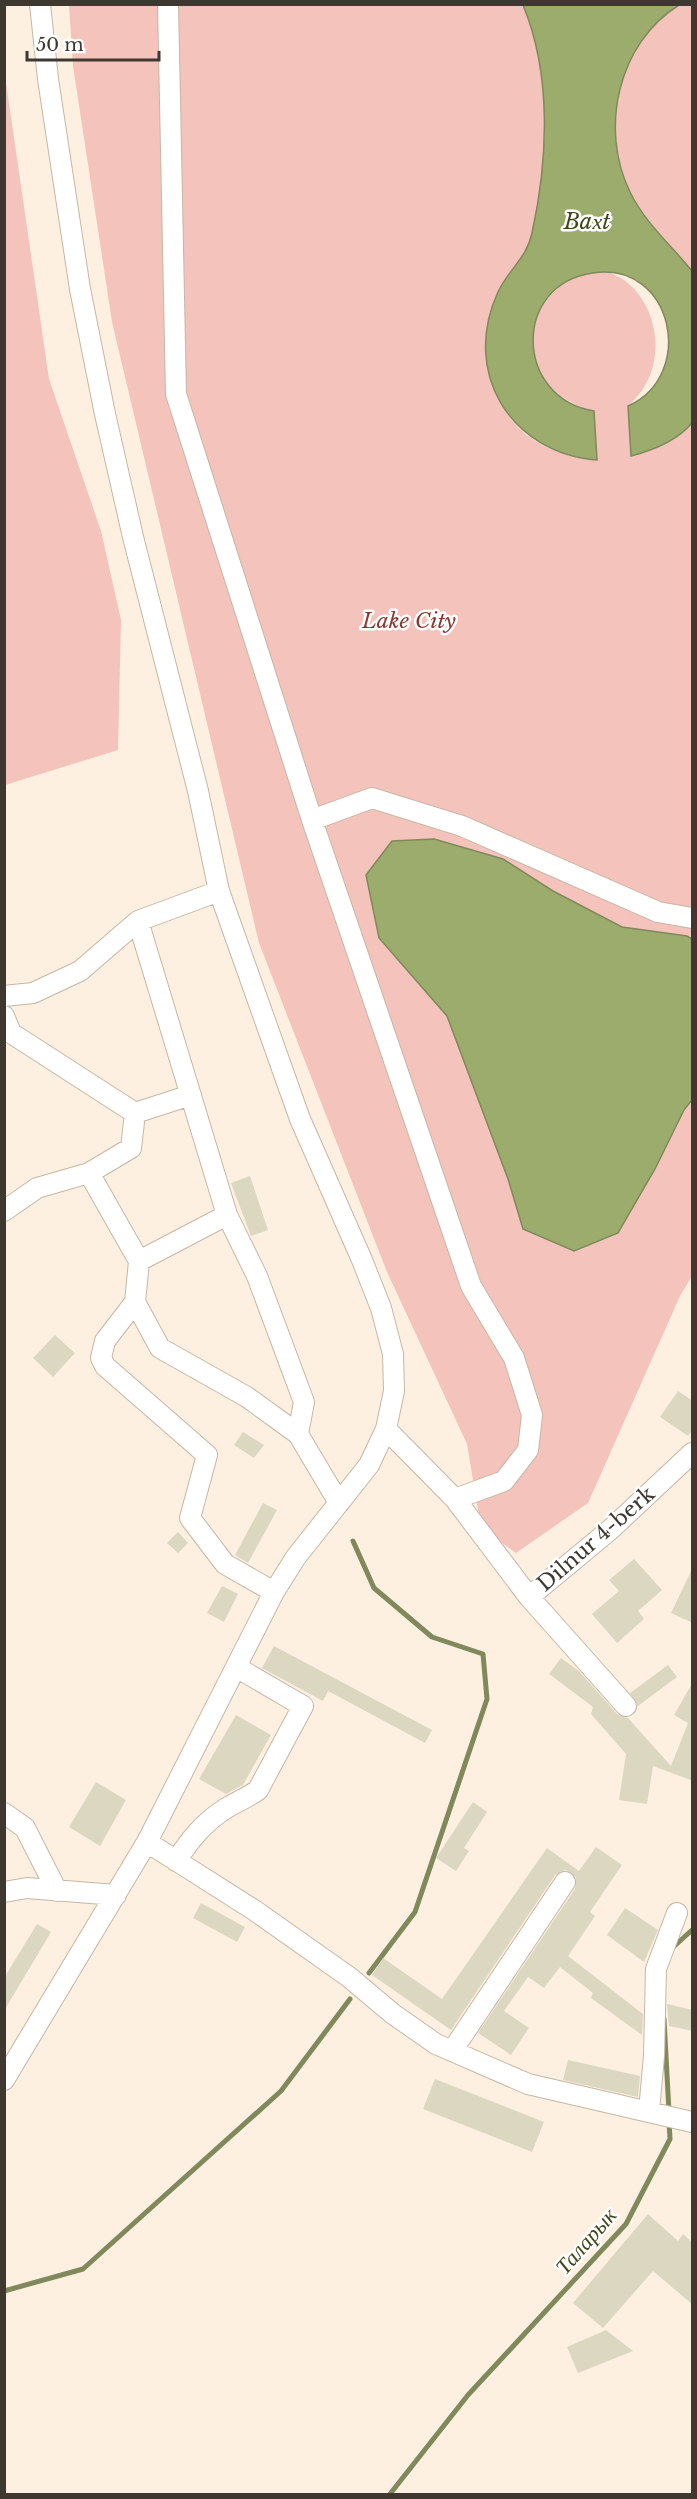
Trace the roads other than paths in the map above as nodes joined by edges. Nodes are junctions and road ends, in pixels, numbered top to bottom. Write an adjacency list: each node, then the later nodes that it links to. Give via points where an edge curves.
1 (40, 4): 4 (street, via 80,289 105,414 198,790)
2 (168, 4): 3 (street, via 176,394)
3 (312, 820): 5 (street, via 372,798 462,826 658,912); 19 (street, via 471,1286 514,1358 532,1415 528,1450 504,1481)
4 (219, 891): 6 (street); 16 (street, via 300,1119 381,1308 393,1354 394,1391)
5 (693, 918)
6 (138, 921): 7 (street, via 80,971 33,993); 9 (street)
7 (4, 996)
8 (4, 1016): 10 (street, via 11,1033)
9 (190, 1095): 10 (street); 13 (street)
10 (135, 1113): 11 (street, via 131,1148)
11 (89, 1173): 12 (street, via 37,1188); 14 (street)
12 (4, 1212)
13 (226, 1215): 14 (street); 17 (street, via 257,1276 304,1402)
14 (139, 1261): 15 (street)
15 (135, 1302): 17 (street, via 160,1348 246,1397); 21 (street, via 105,1341 101,1358 105,1366 207,1455 190,1518 225,1564)
16 (386, 1430): 19 (street, Dilnur 4-berk); 20 (street, via 369,1465)
17 (298, 1434): 20 (street)
18 (693, 1454): 22 (street, Dilnur 4-berk, via 612,1529)
19 (455, 1499): 22 (street, Dilnur 4-berk)
20 (339, 1503): 21 (street)
21 (274, 1592): 23 (street)
22 (529, 1597): 24 (street)
23 (236, 1666): 26 (street); 27 (street, via 303,1706 258,1790 196,1831)
24 (626, 1706)
25 (4, 1813): 29 (street, via 25,1828)
26 (147, 1842): 27 (street); 31 (street)
27 (176, 1861): 33 (street, via 254,1910 402,2020)
28 (565, 1882): 33 (street)
29 (57, 1891): 30 (street, via 27,1888); 31 (street)
30 (4, 1892)
31 (116, 1895): 34 (street)
32 (677, 1913): 35 (street, via 656,1969 654,2056)
33 (452, 2051): 35 (street, via 528,2084)
34 (4, 2080)
35 (671, 2116)

